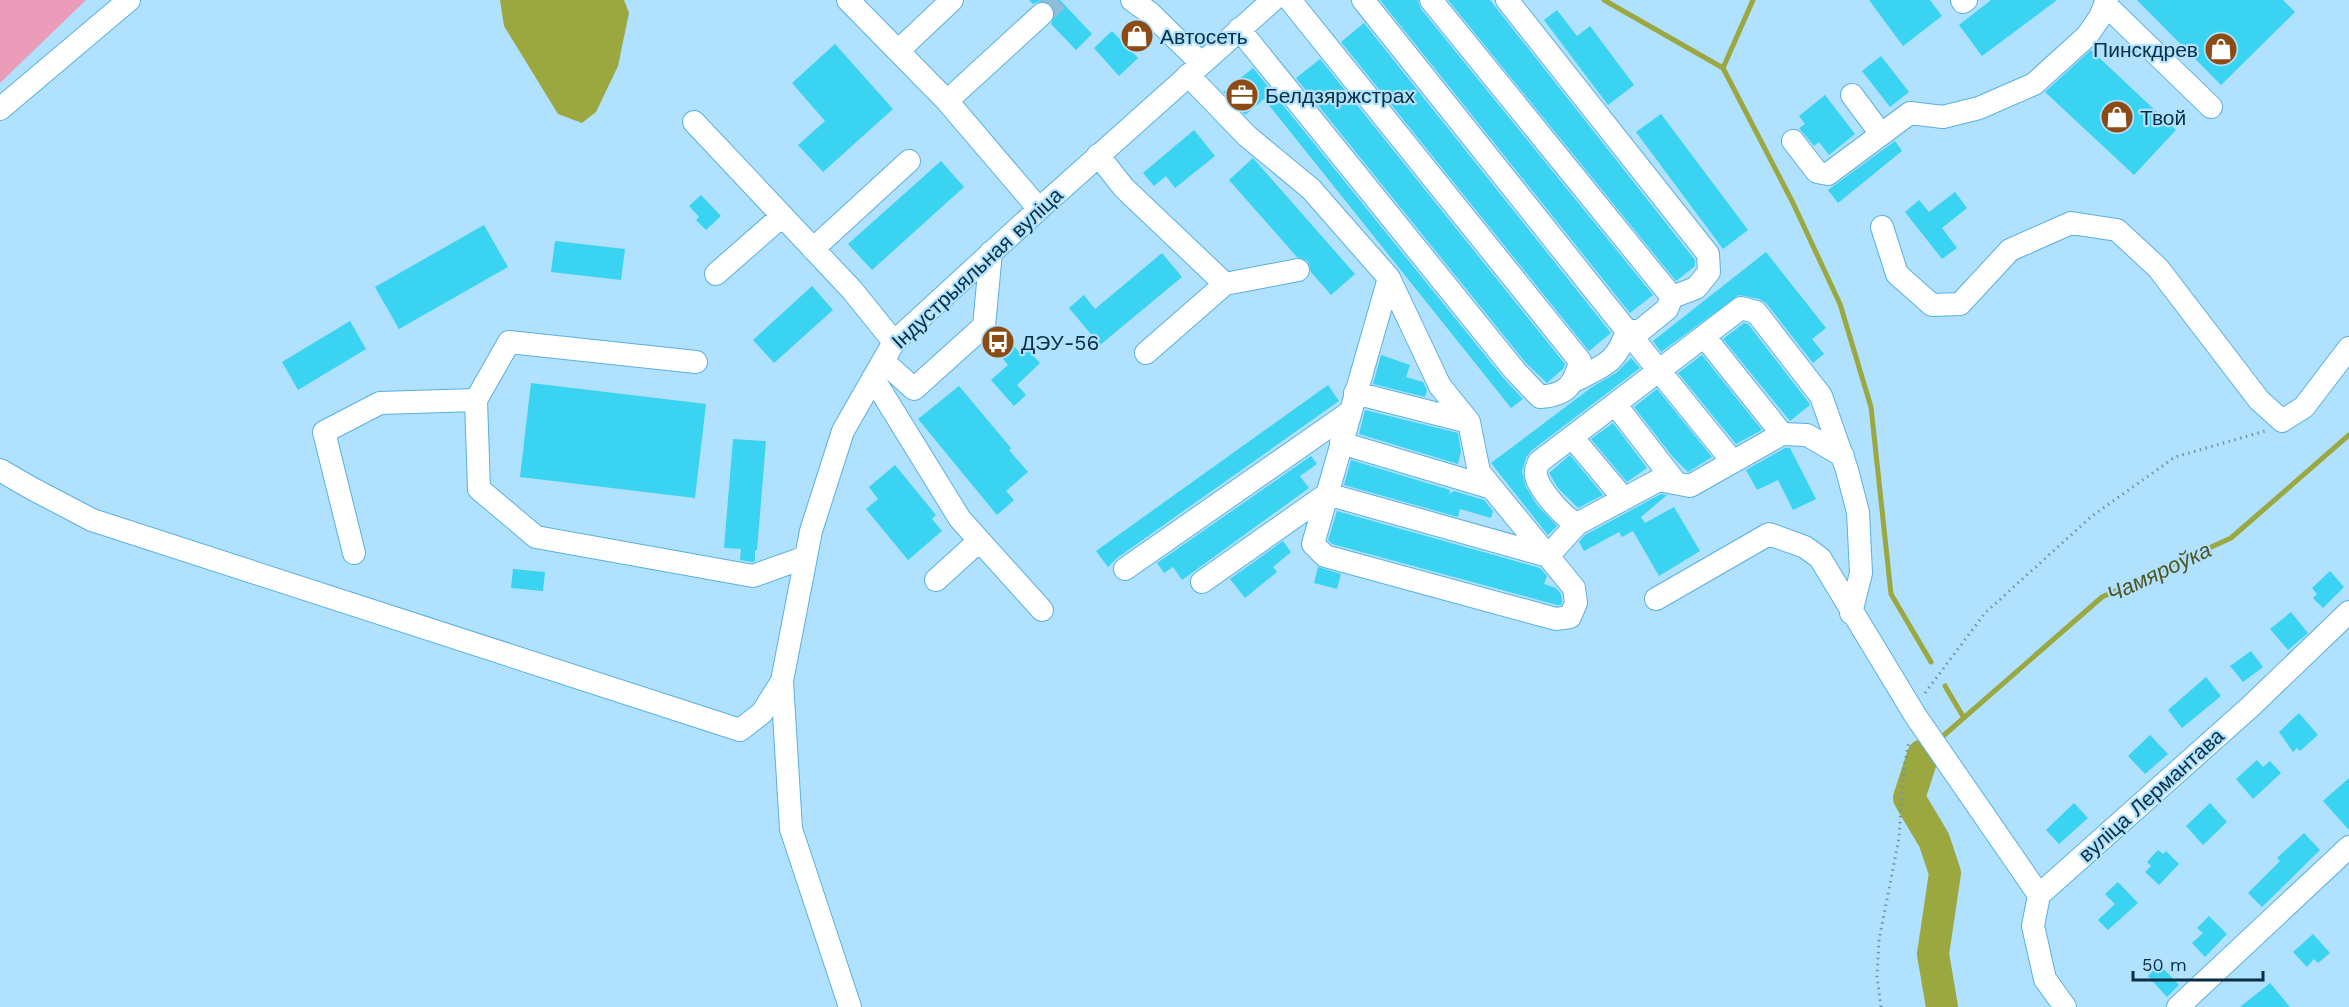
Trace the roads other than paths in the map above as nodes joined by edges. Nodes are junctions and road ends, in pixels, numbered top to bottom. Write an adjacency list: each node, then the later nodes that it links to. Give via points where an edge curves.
1 (129, 0): 18 (street)
2 (848, 0): 13 (street)
3 (952, 0): 13 (street)
4 (1132, 0): 14 (street, via 1150,13)
5 (1273, 0): 12 (street, Індустрыяльная вуліца)
6 (1290, 0): 42 (street, via 1580,361)
7 (1363, 0): 34 (street)
8 (1431, 0): 33 (street)
9 (1507, 0): 33 (street, via 1708,254 1709,272 1696,288)
10 (2106, 2): 17 (street); 20 (street, via 2087,36 2034,84 1979,108 1943,117 1910,113)
11 (1042, 14): 16 (street)
12 (1239, 29): 14 (street, Індустрыяльная вуліца); 42 (street, via 1540,397 1559,395)
13 (898, 51): 16 (street)
14 (1194, 69): 22 (street, Індустрыяльная вуліца); 31 (street, via 1247,136 1311,189)
15 (1852, 95): 20 (street)
16 (947, 101): 24 (street)
17 (2211, 107)
18 (0, 109)
19 (694, 122): 25 (street)
20 (1881, 135): 21 (street, via 1828,174 1817,172)
21 (1793, 141)
22 (1098, 155): 24 (street, Індустрыяльная вуліца); 32 (street, via 1125,188)
23 (909, 161): 27 (street)
24 (1039, 208): 28 (street, Індустрыяльная вуліца)
25 (782, 216): 27 (street); 30 (street)
26 (1882, 227): 37 (street, via 1897,274 1932,305 1960,304 2010,250 2071,223 2116,230 2158,268 2259,400 2282,421 2304,407)
27 (813, 249): 36 (street)
28 (991, 252): 36 (street, Індустрыяльная вуліца); 40 (street, via 984,326 914,389)
29 (1298, 270): 32 (street)
30 (716, 274)
31 (1389, 278): 44 (street); 46 (street, via 1440,386)
32 (1226, 284): 38 (street)
33 (1671, 297): 34 (street, via 1667,309 1640,331)
34 (1627, 331): 41 (street); 42 (street, via 1620,351 1606,365)
35 (1704, 336): 41 (street); 47 (street); 50 (street, via 1741,308 1756,312 1821,396)
36 (894, 342): 40 (street, Індустрыяльная вуліца)
37 (2349, 348)
38 (1146, 353)
39 (696, 362): 43 (street, via 509,342)
40 (878, 370): 58 (street, via 960,519); 61 (street, Індустрыяльная вуліца, via 843,431)
41 (1659, 370): 45 (street); 51 (street)
42 (1576, 380)
43 (476, 400): 59 (street, via 380,404 324,432); 61 (street, via 478,489 536,537 753,576)
44 (1353, 403): 46 (street); 49 (street); 62 (street)
45 (1615, 404): 48 (street); 53 (street)
46 (1469, 422): 54 (street, via 1479,472)
47 (1782, 434): 50 (street, via 1807,435); 51 (street)
48 (1572, 436): 56 (street); 57 (street, via 1539,462 1535,474 1567,519)
49 (1341, 443): 54 (street); 55 (street)
50 (1843, 456): 68 (street, via 1858,512 1861,573)
51 (1733, 462): 53 (street, via 1690,486)
52 (0, 470): 69 (street, via 92,520 740,730 762,713)
53 (1676, 483): 56 (street, via 1659,480)
54 (1492, 488): 60 (street)
55 (1327, 494): 60 (street); 60 (street, via 1313,544 1325,556 1556,619 1570,617 1576,603 1574,588); 64 (street)
56 (1624, 499): 57 (street)
57 (1577, 524): 60 (street)
58 (979, 541): 63 (street); 66 (street)
59 (354, 553)
60 (1548, 556)
61 (806, 557): 69 (street, Індустрыяльная вуліца)
62 (1125, 569)
63 (936, 580)
64 (1202, 582)
65 (1656, 599): 68 (street, via 1769,534 1805,547 1820,558)
66 (1042, 610)
67 (2349, 612): 71 (street, вуліца Лермантава, via 2250,707)
68 (1851, 613): 71 (street, via 1915,715)
69 (782, 681): 72 (street, via 791,829)
70 (2349, 847): 74 (street)
71 (2039, 895): 73 (street, via 2033,926 2045,979)
72 (850, 1007)
73 (2065, 1007)
74 (2178, 1007)

